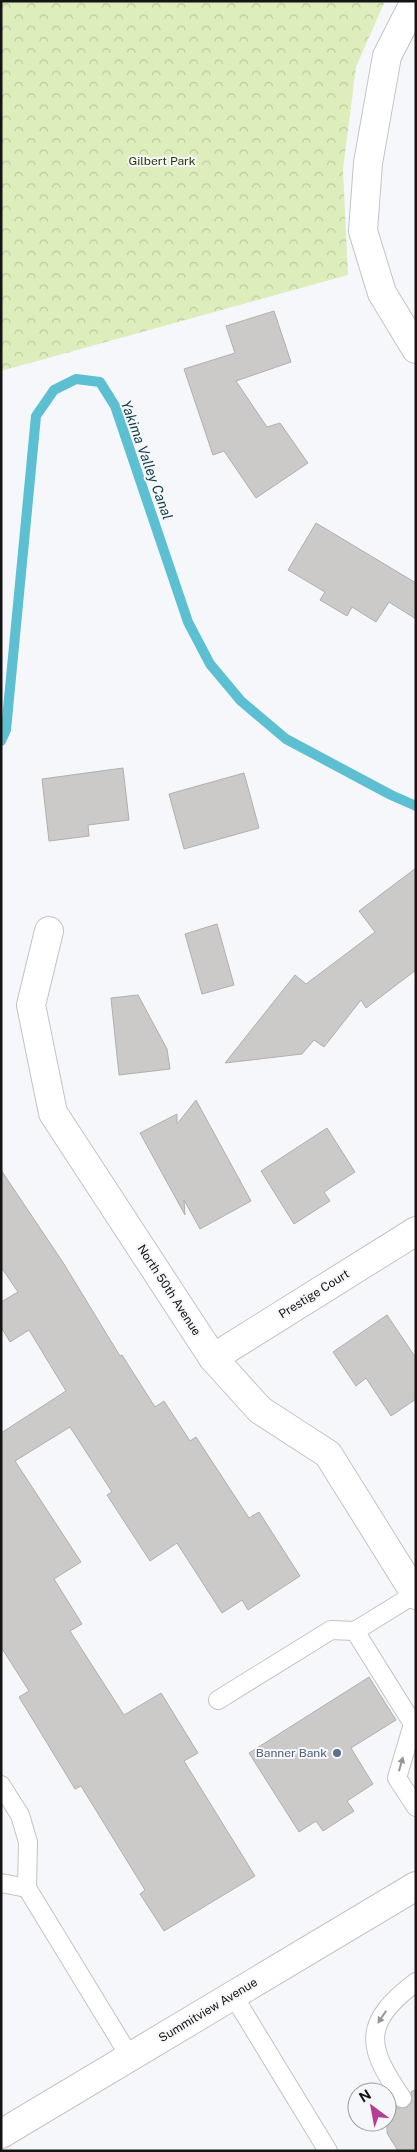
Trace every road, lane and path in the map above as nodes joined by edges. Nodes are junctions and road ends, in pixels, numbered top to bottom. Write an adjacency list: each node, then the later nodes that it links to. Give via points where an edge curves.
1 (415, 1): 2 (street, via 387,56 368,163 363,231 382,293)
2 (416, 349)
3 (49, 931): 5 (street, North 50th Avenue, via 31,1005 53,1113)
4 (416, 1231): 5 (street, Prestige Court)
5 (213, 1358): 6 (street, North 50th Avenue, via 260,1410 328,1454)
6 (415, 1594): 7 (lane)
7 (355, 1631): 8 (lane, via 331,1630); 10 (lane, one-way to 7, via 397,1778 413,1724)
8 (218, 1700)
9 (1, 1785): 13 (lane, via 20,1815 28,1842)
10 (416, 1807)
11 (1, 1884): 13 (lane)
12 (416, 1886): 15 (street, Summitview Avenue)
13 (27, 1888): 16 (lane)
14 (416, 1982): 17 (lane, one-way to 17, via 400,1994 385,2012 375,2034 375,2052)
15 (233, 1995): 16 (street, Summitview Avenue); 19 (lane)
16 (130, 2057): 18 (street, Summitview Avenue)
17 (402, 2098)
18 (1, 2134)
19 (328, 2151)

